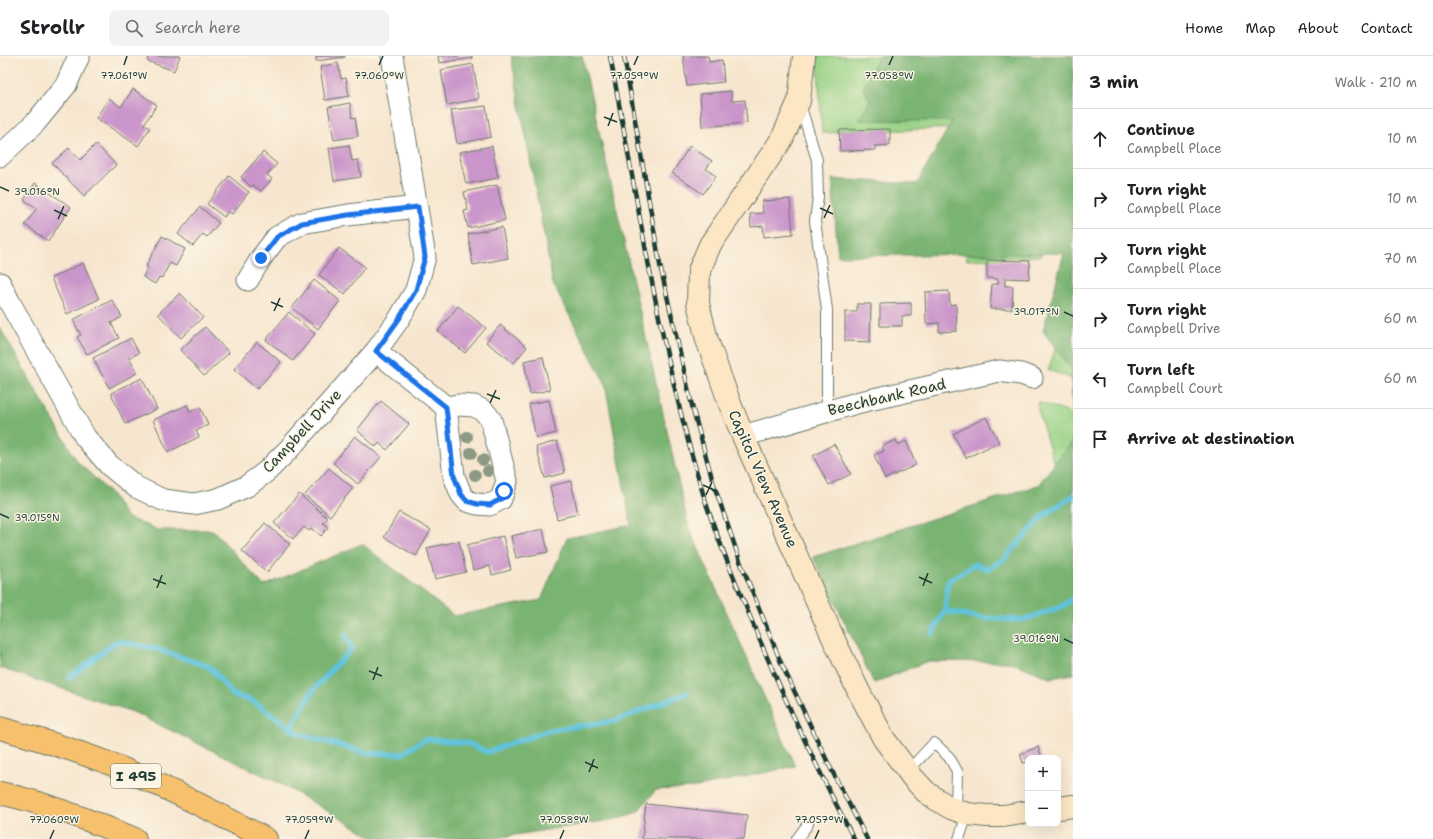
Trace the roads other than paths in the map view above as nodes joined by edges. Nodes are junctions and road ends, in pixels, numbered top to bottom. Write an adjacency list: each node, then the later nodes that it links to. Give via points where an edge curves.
1 (79, 56): 5 (street, via 66,85 36,122)
2 (392, 56): 6 (street, Campbell Drive)
3 (804, 56): 4 (main road, Capitol View Avenue)
4 (799, 101): 12 (lane, via 817,160 818,197 815,221 827,310); 13 (main road, Capitol View Avenue, via 782,138 710,245 699,272 698,303 707,340)
5 (0, 156)
6 (418, 207): 7 (street, via 302,223 277,237); 9 (street, Campbell Drive, via 425,257 416,290)
7 (248, 280)
8 (0, 283): 9 (street, Campbell Drive, via 85,437 109,465 136,487 163,500 194,504 218,499 247,486 288,450)
9 (376, 351): 11 (street)
10 (1032, 378): 12 (street, Beechbank Road, via 999,371)
11 (446, 407): 11 (street, via 474,406 484,411 491,420 507,481 501,499 490,505 467,501 461,494 454,476)
12 (827, 410): 13 (street, Beechbank Road)
13 (743, 436): 15 (main road, Capitol View Avenue, via 859,692 884,739)
14 (0, 728): 23 (highway, I 495, via 115,766 194,801)
15 (908, 770): 19 (main road, Capitol View Avenue, via 926,792); 19 (lane, via 934,743 949,758 957,771)
16 (0, 793): 22 (highway, via 92,821)
17 (1073, 806): 18 (main road)
18 (1061, 808)
19 (961, 812): 20 (main road, Capitol View Avenue, via 987,816); 25 (lane)
20 (1025, 812)
21 (808, 824): 24 (lane)
22 (135, 839)
23 (266, 839)
24 (797, 839)
25 (959, 839)

